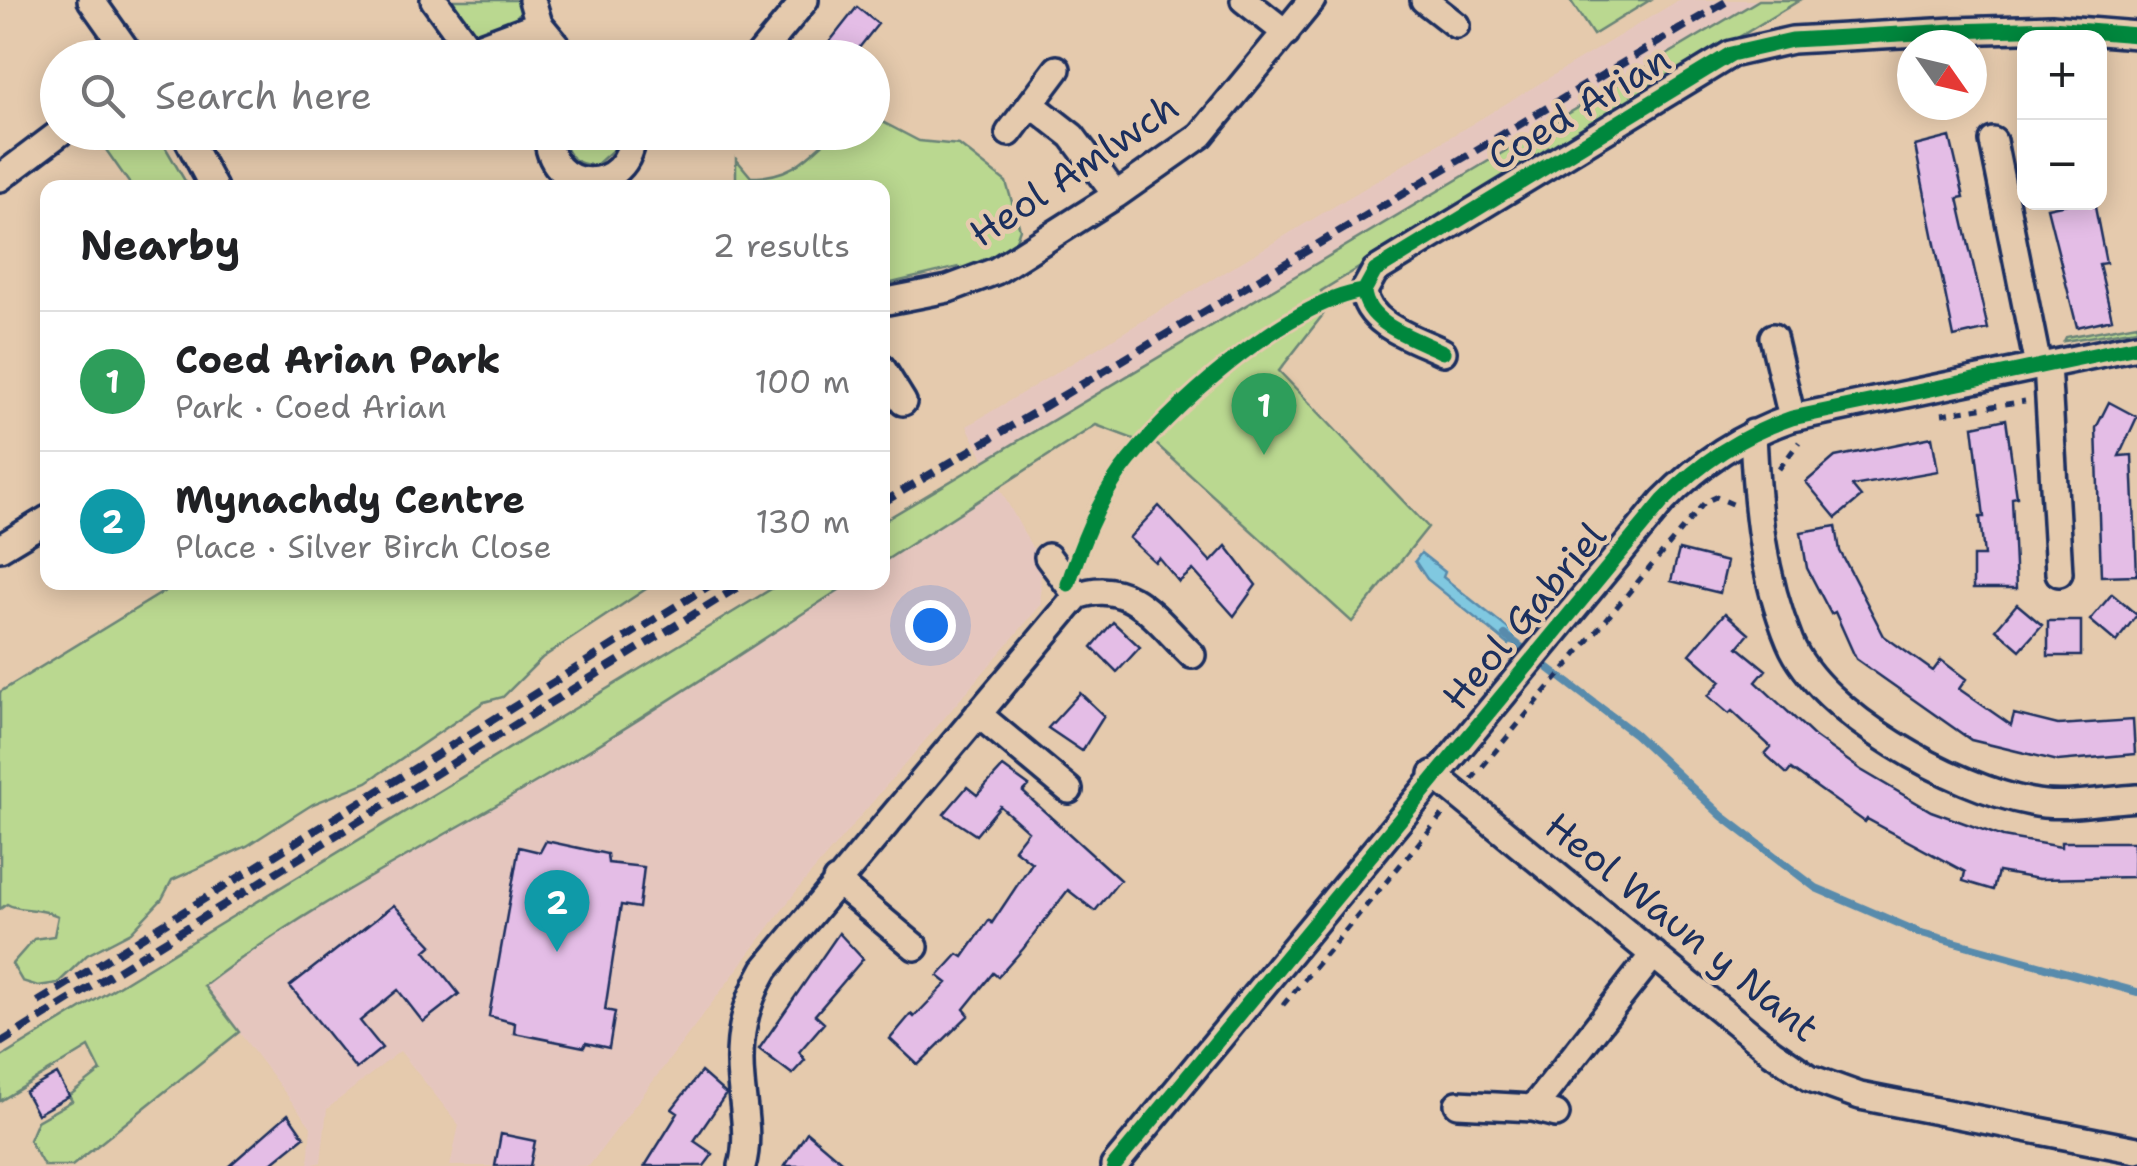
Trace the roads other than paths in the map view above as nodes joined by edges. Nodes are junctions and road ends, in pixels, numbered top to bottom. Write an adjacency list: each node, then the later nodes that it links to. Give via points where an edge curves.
1 (91, 0): 11 (street)
2 (434, 0): 12 (street)
3 (805, 0): 16 (street)
4 (1244, 0): 9 (street)
5 (1312, 0): 9 (street, Heol Amlwch)
6 (1424, 0): 8 (street)
7 (536, 12): 13 (street); 14 (street); 15 (street)
8 (1456, 25)
9 (1286, 33): 29 (street, Heol Amlwch, via 1201,135)
10 (2137, 34): 33 (street, Coed Arian, via 2051,28 1792,40 1745,49 1376,271 1364,291 1369,308)
11 (119, 40)
12 (463, 40)
13 (494, 40)
14 (536, 40)
15 (555, 40)
16 (772, 40)
17 (1057, 69): 18 (street)
18 (1031, 104): 19 (street); 29 (street, via 1072,136)
19 (1009, 133)
20 (1993, 141): 34 (street)
21 (40, 148): 25 (street)
22 (194, 150): 26 (street)
23 (550, 150): 27 (street)
24 (630, 150): 28 (street)
25 (0, 178)
26 (210, 180)
27 (563, 180)
28 (611, 180)
29 (1116, 195): 30 (street, Heol Amlwch, via 996,271)
30 (890, 300)
31 (1773, 338): 37 (street)
32 (2137, 346): 34 (street, Heol Gabriel)
33 (1443, 352)
34 (2042, 365): 37 (street, Heol Gabriel); 42 (street, via 2050,397)
35 (890, 381): 36 (street)
36 (903, 402)
37 (1792, 418): 38 (street, Heol Gabriel)
38 (1752, 433): 46 (street, Heol Gabriel, via 1688,475); 48 (street, via 1759,544 1791,644 1820,686 1857,718 1979,790 2035,804)
39 (40, 523): 40 (street)
40 (0, 548)
41 (1048, 557): 43 (street)
42 (2059, 573)
43 (1072, 590): 44 (street, via 1134,600 1160,616); 45 (street)
44 (1192, 654)
45 (978, 714): 47 (street); 49 (street)
46 (1433, 774): 51 (street, Heol Waun y Nant); 55 (street, Heol Gabriel)
47 (1069, 790)
48 (2137, 798)
49 (836, 880): 50 (street); 54 (street, via 750,994 739,1049)
50 (915, 946)
51 (1654, 954): 52 (street, via 1545,1111); 53 (street, Heol Waun y Nant, via 1772,1052 1834,1089)
52 (1458, 1104)
53 (2137, 1150)
54 (742, 1166)
55 (1114, 1166)

